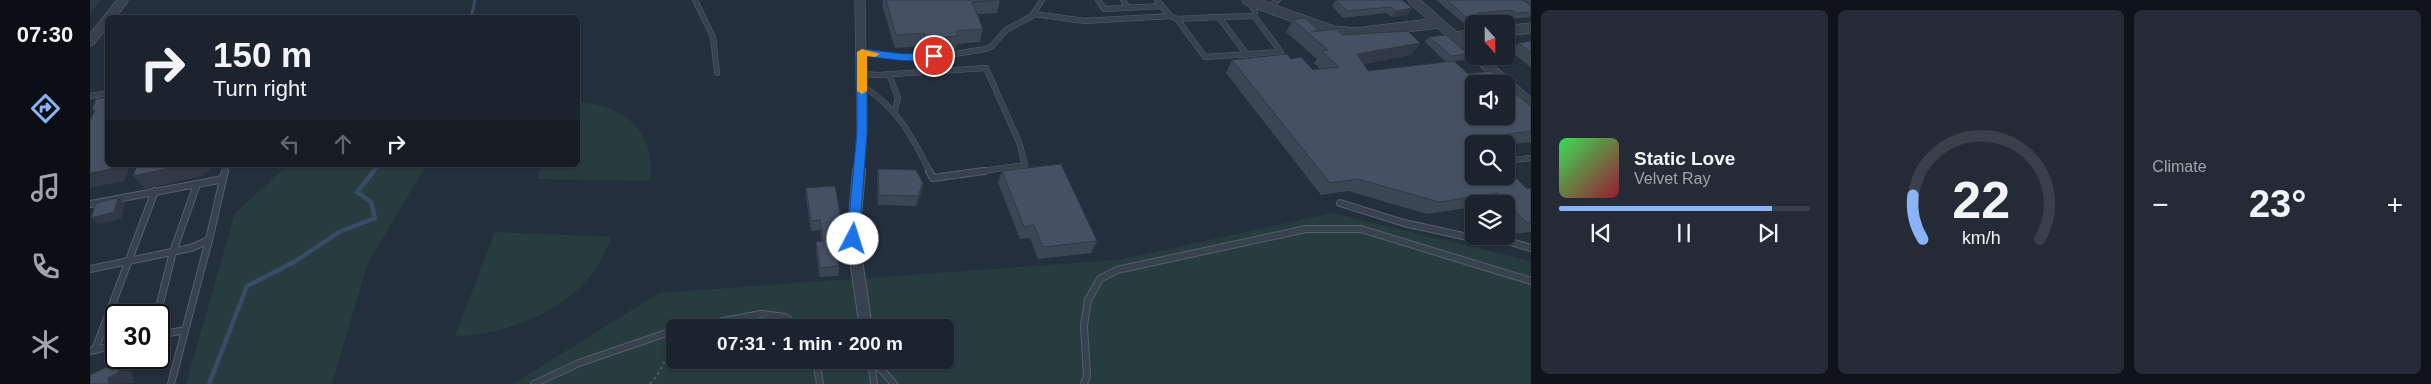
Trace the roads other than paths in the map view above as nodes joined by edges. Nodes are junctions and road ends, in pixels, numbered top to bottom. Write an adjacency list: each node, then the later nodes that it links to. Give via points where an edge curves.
1 (123, 0): 17 (street)
2 (695, 0): 33 (lane, via 714,37)
3 (860, 0): 30 (street)
4 (1042, 0): 16 (lane)
5 (1098, 0): 14 (lane, via 1104,9)
6 (1123, 0): 14 (lane)
7 (1158, 0): 13 (lane)
8 (1249, 0): 15 (street); 19 (lane)
9 (1278, 0): 15 (lane)
10 (1413, 0): 23 (street)
11 (1528, 0): 12 (street)
12 (1531, 2)
13 (1162, 6): 14 (lane); 18 (lane)
14 (1128, 8)
15 (1268, 8): 23 (street, via 1333,31 1355,33)
16 (1034, 14): 18 (lane, via 1079,22); 30 (lane, via 1006,30 986,49 904,58)
17 (110, 15)
18 (1170, 16): 21 (lane)
19 (1254, 16): 20 (lane); 31 (lane, via 1282,52)
20 (1219, 17): 21 (lane); 31 (lane)
21 (1178, 19): 31 (lane, via 1205,57)
22 (105, 22): 28 (street)
23 (1439, 23): 27 (street)
24 (1531, 28): 25 (street)
25 (1515, 30)
26 (1465, 36): 27 (street)
27 (1454, 37): 29 (street)
28 (90, 41)
29 (1465, 46)
30 (862, 52): 35 (street)
31 (1247, 55)
32 (1486, 65): 38 (street)
33 (717, 73)
34 (889, 74): 35 (lane); 39 (lane, via 898,98); 39 (lane, via 986,68 1019,142 1025,164 933,178 913,139)
35 (862, 80): 39 (lane, via 882,97); 57 (street, via 862,132 853,239)
36 (105, 94): 37 (lane)
37 (90, 96)
38 (1531, 104)
39 (894, 113)
40 (1531, 158): 41 (lane)
41 (1515, 160)
42 (226, 167): 43 (lane)
43 (223, 179): 44 (lane); 48 (lane)
44 (197, 184): 45 (lane); 50 (lane)
45 (155, 191): 47 (lane); 51 (lane)
46 (1340, 203): 49 (lane, via 1404,223 1477,239 1504,240)
47 (90, 204)
48 (209, 240): 50 (lane); 58 (lane)
49 (1531, 248)
50 (173, 252): 51 (lane); 54 (lane)
51 (130, 261): 52 (lane); 62 (lane)
52 (90, 269)
53 (1531, 281): 71 (lane, via 1361,229 1335,228 1306,229 1117,270 1101,278 1090,293 1084,324 1087,376)
54 (160, 304)
55 (734, 319): 56 (lane, via 761,314)
56 (789, 319)
57 (865, 319)
58 (185, 330): 59 (lane); 66 (lane)
59 (170, 333)
60 (666, 333): 67 (lane, via 579,363)
61 (105, 347): 62 (lane)
62 (92, 350)
63 (818, 369): 68 (lane)
64 (873, 369): 69 (lane)
65 (880, 369): 70 (lane)
66 (171, 384)
67 (534, 384)
68 (820, 384)
69 (874, 384)
70 (894, 384)
71 (1084, 384)

